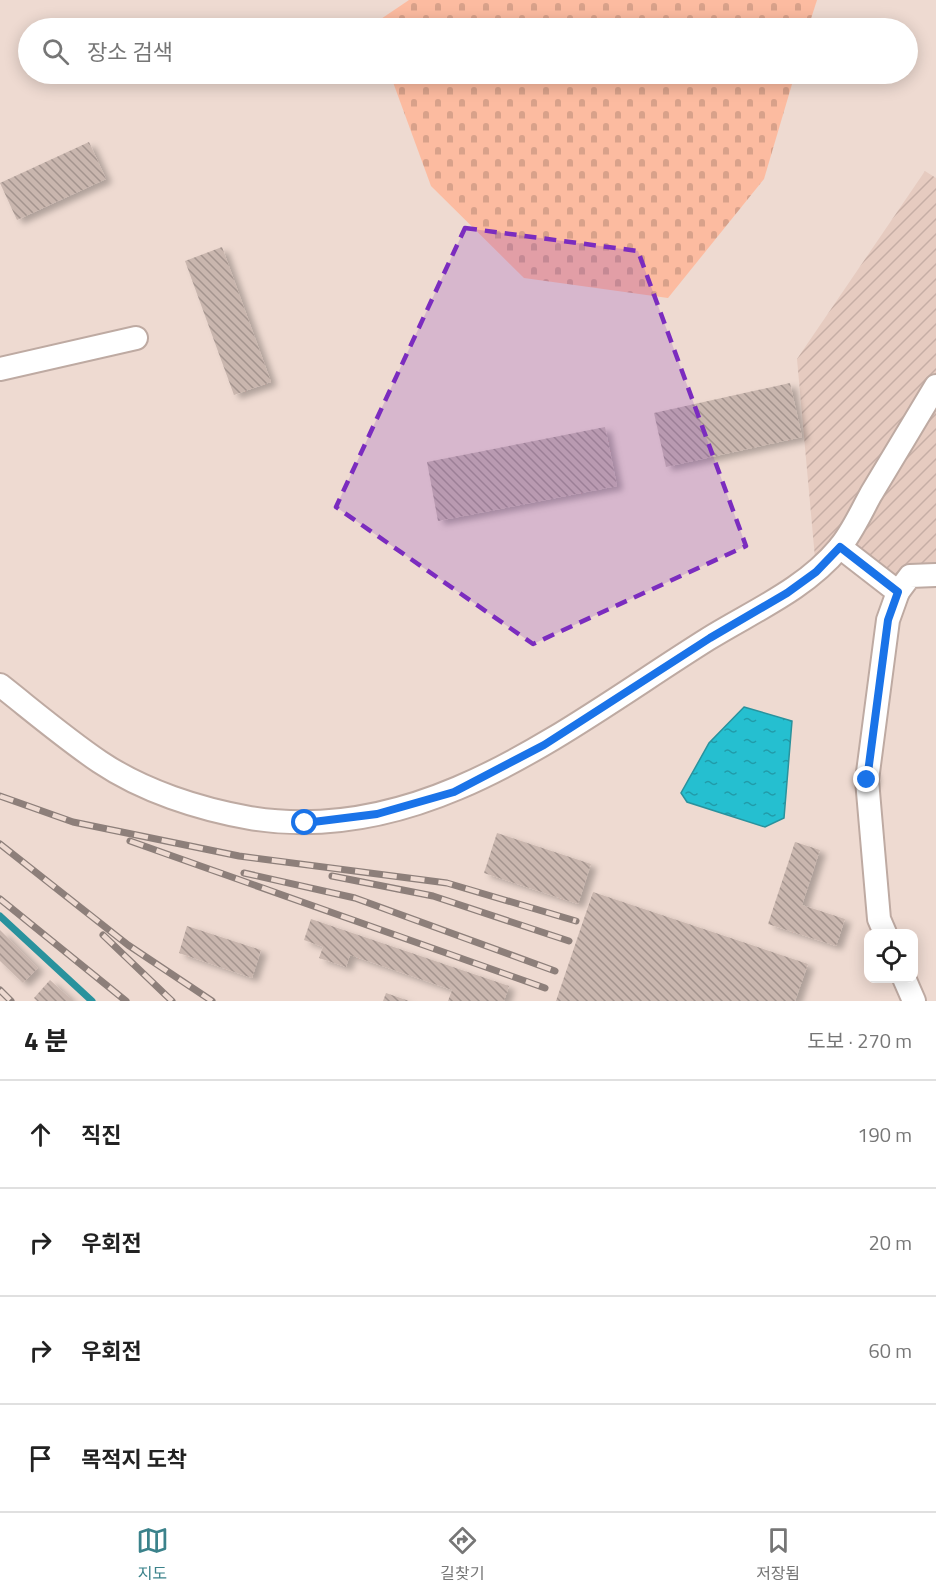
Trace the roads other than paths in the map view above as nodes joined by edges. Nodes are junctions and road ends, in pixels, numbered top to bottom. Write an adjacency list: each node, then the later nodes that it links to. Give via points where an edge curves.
1 (136, 338): 2 (street)
2 (0, 369)
3 (936, 386): 4 (street)
4 (840, 547): 6 (street); 7 (street, via 816,572 787,593 544,745 454,792 377,814 305,823 250,818 198,805 153,789 102,763)
5 (936, 575): 6 (street, via 910,576)
6 (898, 592): 8 (street, via 888,620 867,780 879,919)
7 (0, 685)
8 (883, 929)
9 (906, 983): 10 (street)
10 (914, 1001)

